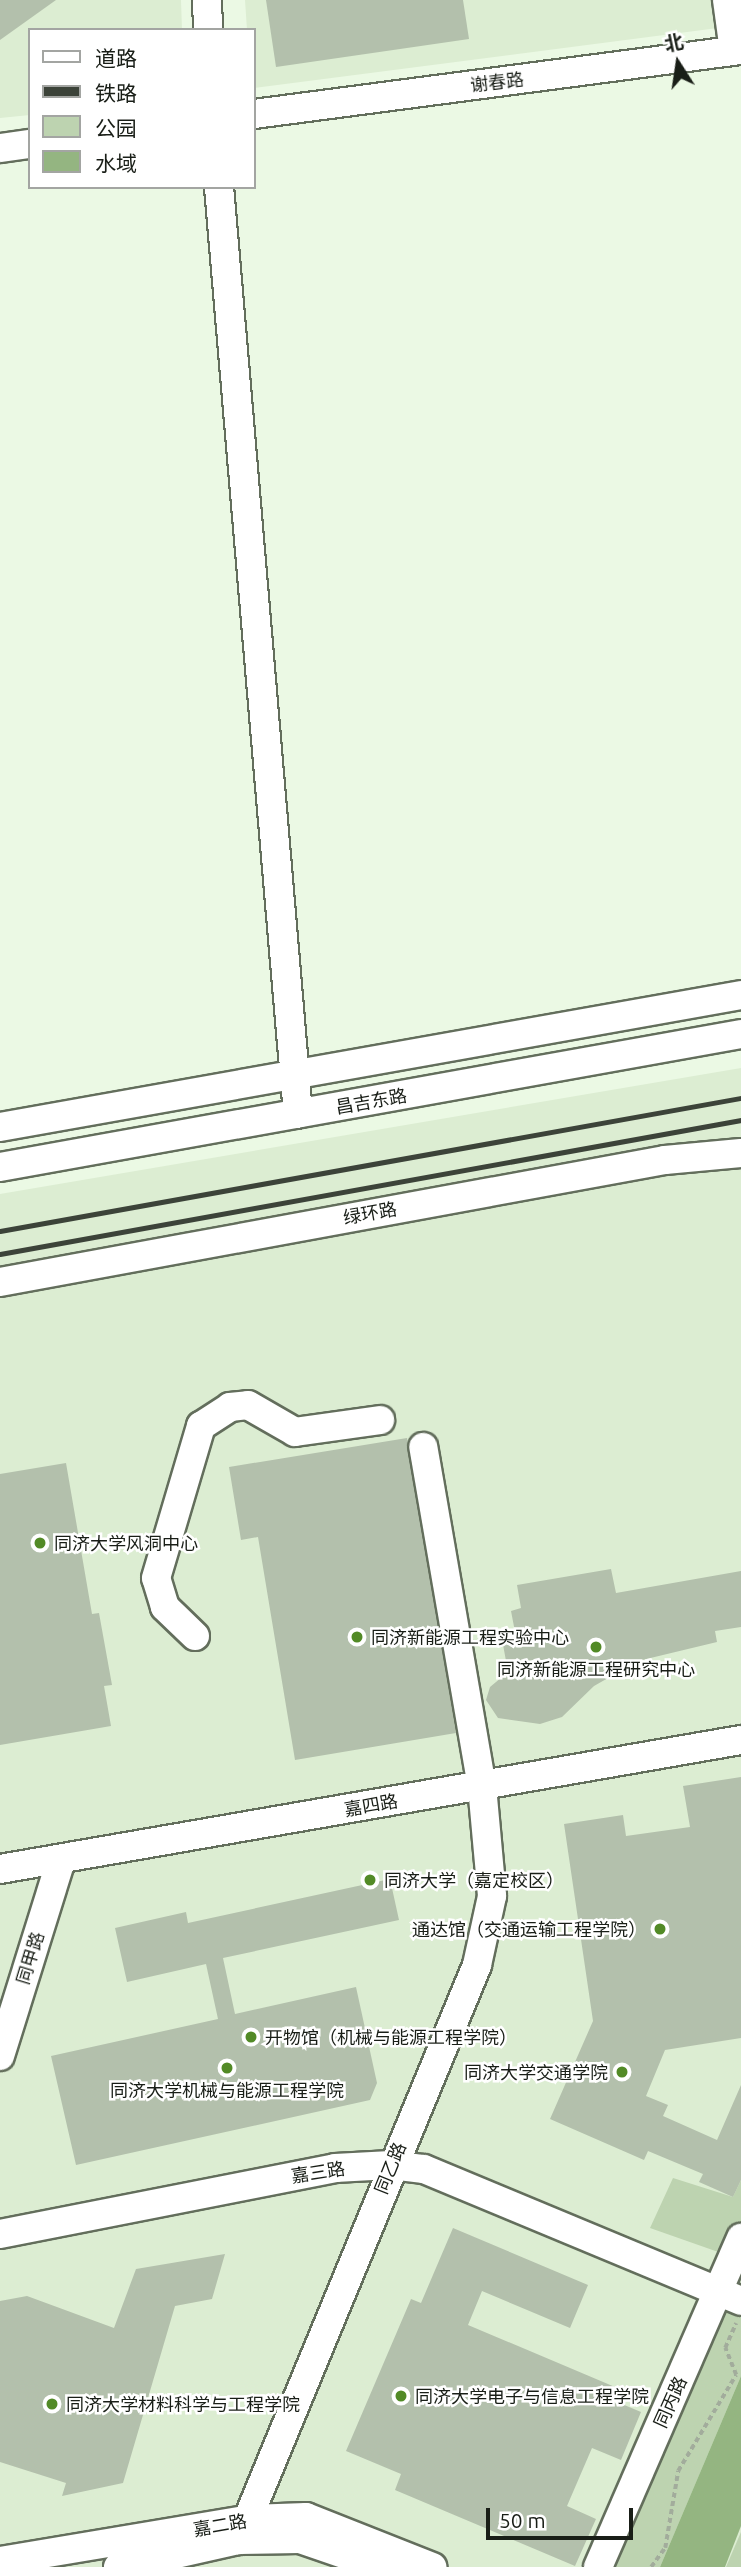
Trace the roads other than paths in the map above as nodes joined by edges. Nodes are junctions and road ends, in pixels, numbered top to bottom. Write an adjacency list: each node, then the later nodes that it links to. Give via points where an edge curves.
1 (207, 0): 3 (street)
2 (727, 0): 4 (street)
3 (208, 28)
4 (737, 51): 5 (street, 谢春路)
5 (256, 114)
6 (28, 144): 7 (street)
7 (0, 148)
8 (219, 189): 11 (street)
9 (741, 995): 11 (street)
10 (741, 1034): 12 (street, 昌吉东路)
11 (295, 1076): 12 (street); 13 (street)
12 (298, 1114): 15 (street, 昌吉东路)
13 (0, 1127)
14 (741, 1153): 16 (street, 绿环路, via 665,1160)
15 (0, 1167)
16 (0, 1282)
17 (380, 1420): 19 (street, via 295,1432 248,1405 230,1407 201,1426 156,1571 158,1595)
18 (423, 1447): 21 (street, 同乙路)
19 (195, 1636)
20 (741, 1740): 21 (street, 嘉四路)
21 (482, 1787): 22 (street, 嘉四路); 25 (street, 同乙路, via 492,1857 486,1933)
22 (61, 1860): 23 (street, 嘉四路); 24 (street, 同甲路)
23 (0, 1869)
24 (0, 2056)
25 (391, 2165): 26 (street, 嘉三路, via 335,2168); 28 (street, 嘉三路, via 424,2169); 29 (street, 同乙路)
26 (0, 2234)
27 (741, 2238): 28 (street, 同丙路)
28 (730, 2296): 34 (street, 同丙路)
29 (245, 2530): 30 (street, 嘉二路); 31 (street, 嘉二路); 32 (street, 嘉二路, via 300,2539); 33 (street, 嘉二路, via 306,2517)
30 (0, 2561)
31 (118, 2567)
32 (382, 2567)
33 (432, 2567)
34 (598, 2567)

